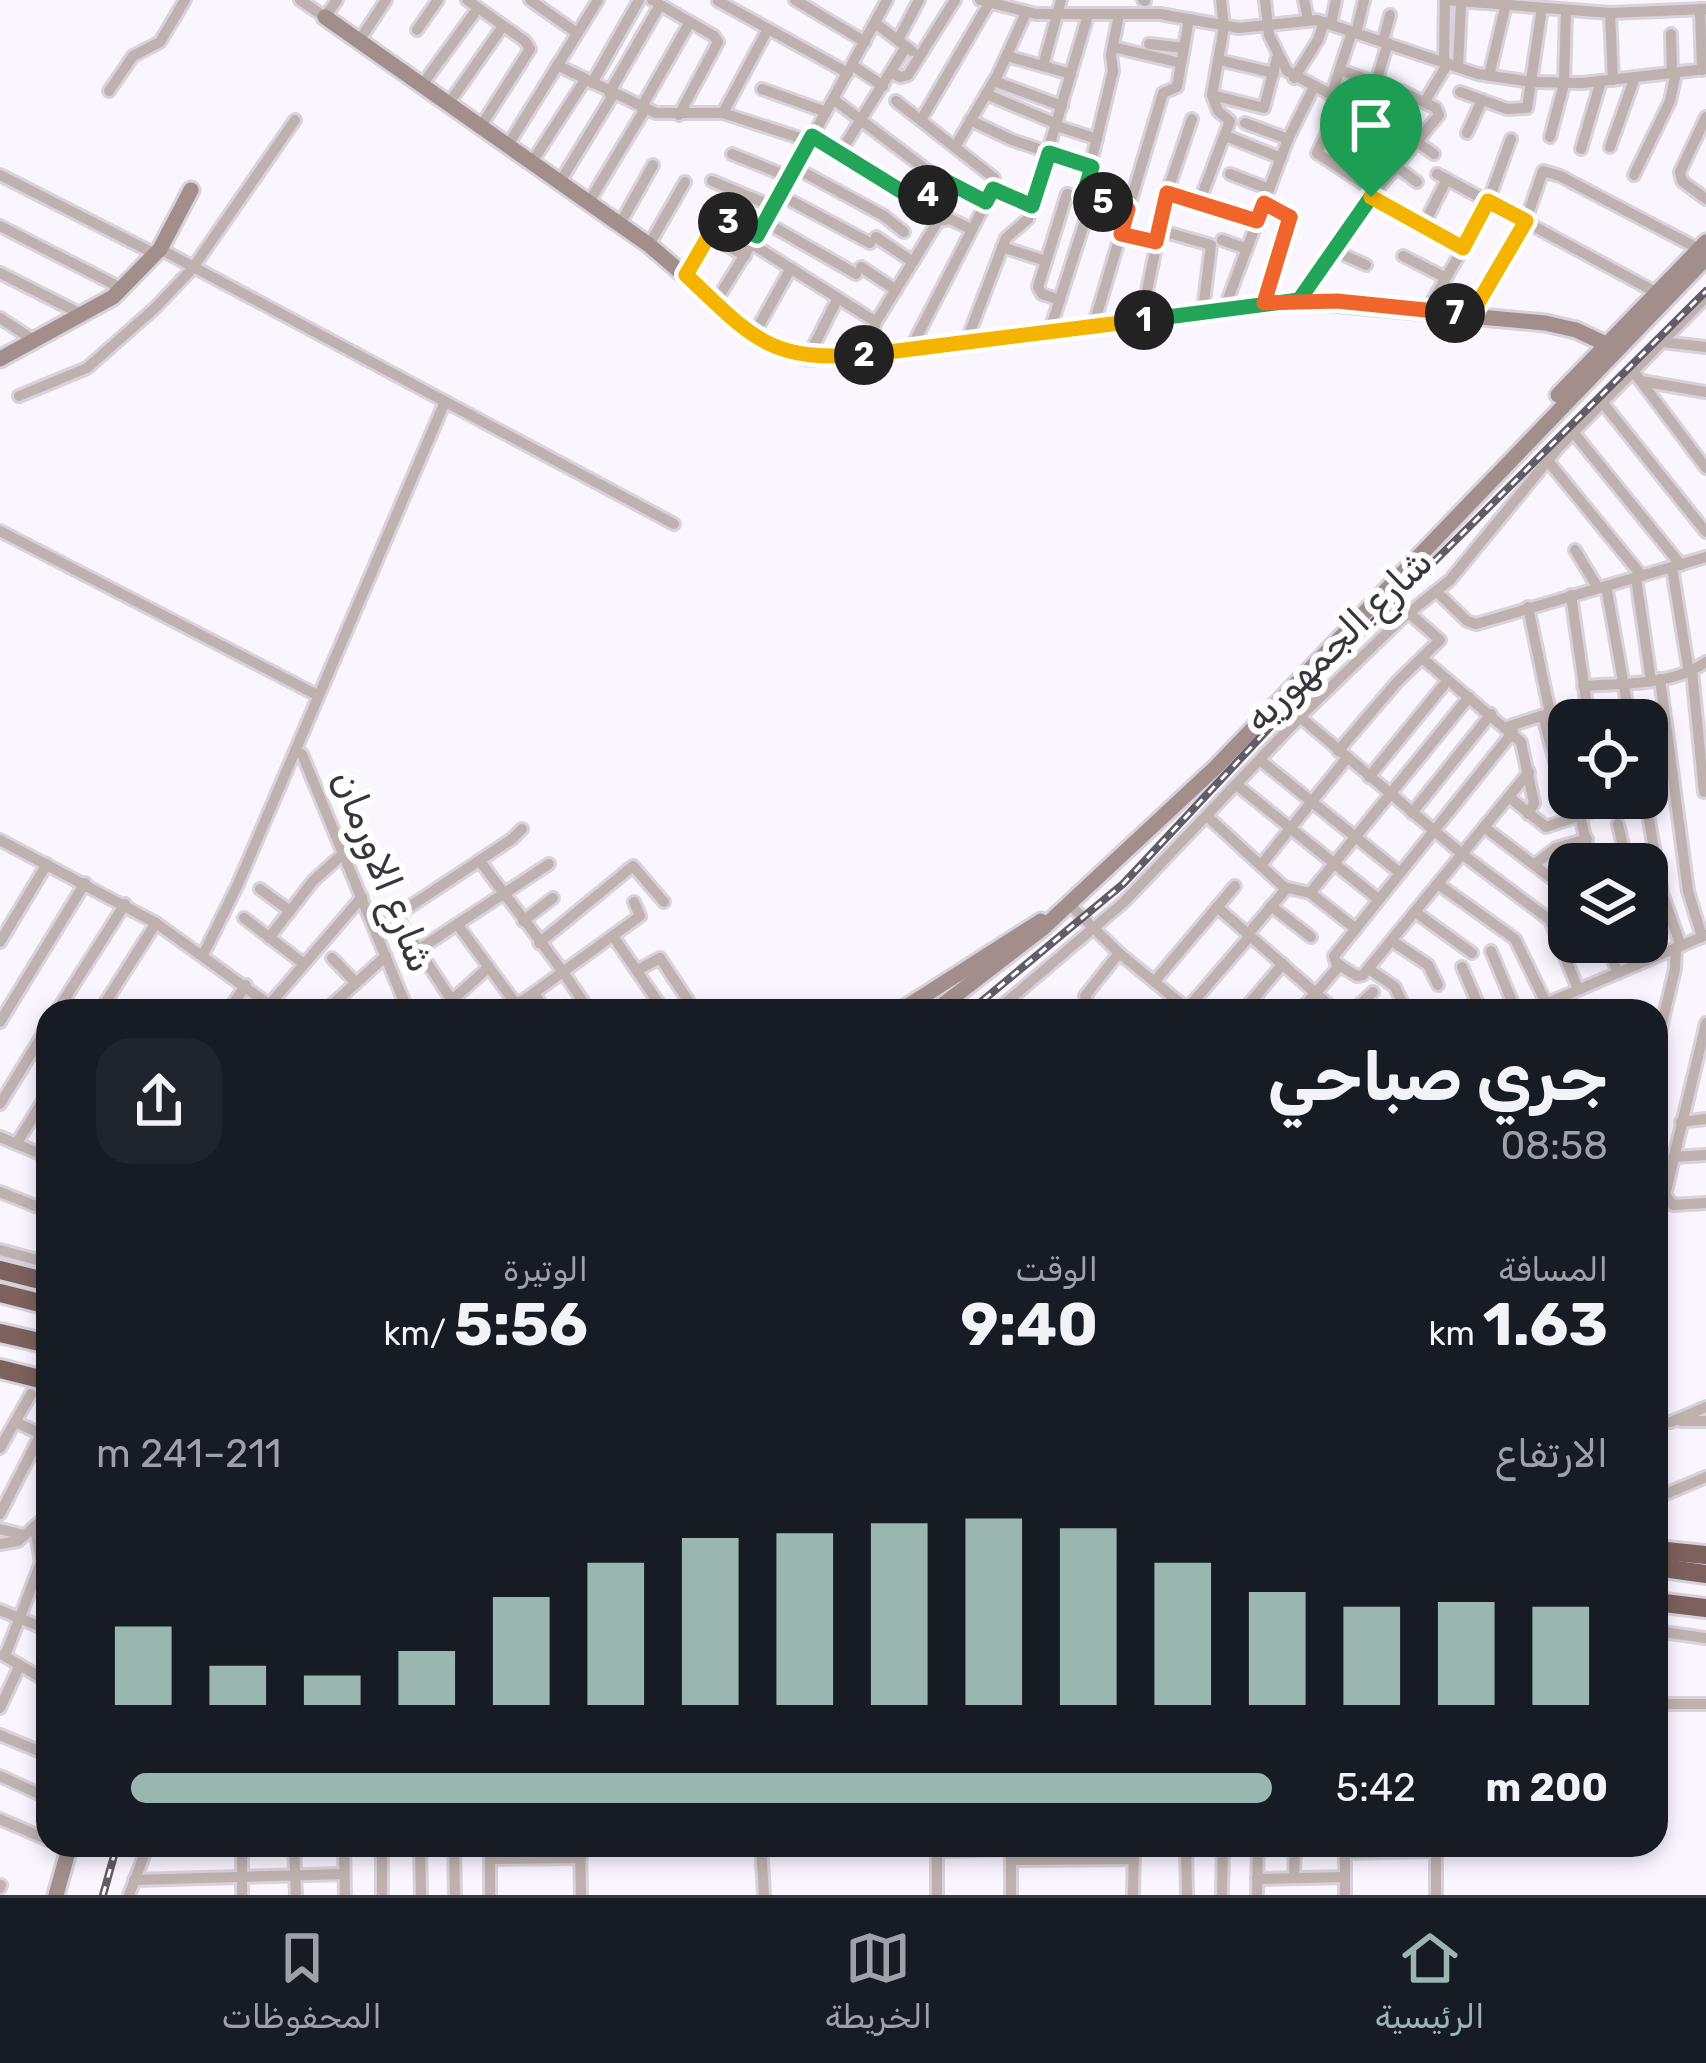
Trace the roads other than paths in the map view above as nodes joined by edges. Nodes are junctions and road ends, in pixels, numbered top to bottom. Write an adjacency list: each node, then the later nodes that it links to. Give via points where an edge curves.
1 (185, 0): 92 (street, via 160,42 133,56)
2 (300, 0): 43 (street)
3 (337, 0): 43 (street)
4 (386, 0): 57 (street)
5 (438, 0): 53 (street)
6 (530, 0): 55 (street)
7 (639, 0): 84 (street)
8 (795, 0): 58 (street)
9 (919, 0): 60 (street)
10 (955, 0): 65 (street)
11 (1061, 0): 40 (street)
12 (1097, 0): 41 (street)
13 (1177, 0): 42 (street)
14 (1221, 0): 51 (street)
15 (1264, 0): 50 (street)
16 (1304, 0): 45 (street)
17 (1336, 0): 48 (street)
18 (1364, 0): 54 (street)
19 (1446, 0): 26 (street); 69 (street)
20 (1601, 0): 36 (street)
21 (718, 1): 52 (street)
22 (987, 1): 32 (street); 111 (street)
23 (593, 2): 55 (street)
24 (656, 2): 46 (street); 94 (street)
25 (881, 2): 47 (street)
26 (1466, 2): 27 (street); 69 (street)
27 (1501, 3): 33 (street); 79 (street)
28 (472, 4): 49 (street); 88 (street)
29 (1144, 4): 38 (street); 42 (street)
30 (1681, 5): 31 (street); 34 (street)
31 (1654, 6): 37 (street)
32 (1024, 8): 40 (street); 64 (street)
33 (1542, 8): 35 (street); 86 (street)
34 (1703, 9): 74 (street)
35 (1566, 10): 36 (street); 87 (street)
36 (1595, 13): 37 (street)
37 (1610, 13): 82 (street)
38 (1119, 15): 41 (street); 62 (street)
39 (1390, 15): 59 (street)
40 (1056, 16): 41 (street); 71 (street)
41 (1090, 16): 78 (street)
42 (1174, 16): 44 (street)
43 (327, 19): 57 (street)
44 (1189, 19): 51 (street); 63 (street)
45 (1308, 19): 48 (street); 50 (street)
46 (690, 22): 104 (street); 107 (street, via 718,42)
47 (875, 23): 58 (street); 60 (street)
48 (1327, 23): 54 (street); 80 (street)
49 (503, 26): 102 (street); 116 (street, via 530,49)
50 (1268, 26): 51 (street); 66 (street)
51 (1224, 27): 67 (street)
52 (768, 29): 72 (street); 106 (street)
53 (417, 30)
54 (1354, 32): 59 (street); 73 (street)
55 (577, 33): 70 (street)
56 (1671, 34): 77 (street)
57 (355, 38): 88 (street)
58 (865, 42): 72 (street)
59 (1385, 42): 69 (street); 85 (street)
60 (902, 43): 65 (street); 75 (street)
61 (1149, 44): 63 (street)
62 (1113, 46): 68 (street); 122 (street)
63 (1184, 48): 68 (street)
64 (1007, 56): 71 (street); 83 (street)
65 (920, 57): 75 (street, via 904,76)
66 (1277, 57): 76 (street); 80 (street)
67 (1219, 60): 76 (street); 96 (street)
68 (1181, 62): 163 (street)
69 (1450, 64): 79 (street); 101 (street)
70 (557, 65): 84 (street); 127 (street)
71 (1043, 66): 78 (street)
72 (850, 69): 89 (street); 97 (street)
73 (1340, 70): 85 (street); 98 (street)
74 (1704, 70): 77 (street)
75 (890, 73): 89 (street)
76 (1274, 73): 96 (street, via 1264,108)
77 (1674, 73): 81 (street); 142 (street, via 1670,101)
78 (1071, 74): 103 (street)
79 (1489, 76): 86 (street)
80 (1294, 77): 90 (street)
81 (1635, 77): 82 (street); 129 (street)
82 (1607, 80): 87 (street); 130 (street)
83 (994, 81): 95 (street); 103 (street)
84 (588, 82): 94 (street); 136 (street)
85 (1376, 82): 101 (street)
86 (1532, 82): 87 (street); 99 (street, via 1523,110)
87 (1564, 84): 120 (street)
88 (422, 85): 102 (street)
89 (883, 86): 113 (street)
90 (1313, 87): 98 (street); 124 (street)
91 (762, 89): 105 (street)
92 (109, 91)
93 (1460, 92): 99 (street)
94 (611, 94): 104 (street); 146 (street)
95 (986, 94): 112 (street); 115 (street)
96 (1212, 95): 119 (street, via 1230,122)
97 (833, 99): 105 (street); 113 (street)
98 (1337, 99): 117 (street); 126 (street)
99 (1482, 100): 118 (street)
100 (896, 101): 111 (street)
101 (1425, 101): 126 (street, via 1439,113)
102 (448, 103): 116 (street)
103 (1062, 106): 115 (street)
104 (643, 109): 107 (street); 158 (street)
105 (826, 112): 121 (street)
106 (723, 113): 107 (street); 121 (street)
107 (679, 115)
108 (1706, 117): 125 (street)
109 (1192, 119): 152 (street)
110 (295, 120): 190 (street)
111 (921, 120): 128 (street)
112 (970, 120): 128 (street); 132 (street)
113 (862, 121): 131 (street); 144 (street)
114 (1245, 123): 124 (street)
115 (1057, 125): 122 (street); 132 (street)
116 (481, 126): 127 (street)
117 (1327, 131): 139 (street); 153 (street, via 1318,154)
118 (1468, 133)
119 (1226, 136): 135 (street); 160 (street)
120 (1550, 137)
121 (811, 139): 131 (street); 140 (street)
122 (1097, 139): 138 (street)
123 (1511, 139): 157 (street)
124 (1288, 140): 135 (street)
125 (1701, 140): 155 (street, via 1680,172)
126 (1418, 142): 134 (street); 139 (street)
127 (508, 145): 136 (street)
128 (955, 147): 149 (street)
129 (1610, 147)
130 (1581, 149)
131 (840, 153): 144 (street, via 917,201)
132 (1049, 153): 138 (street); 162 (street)
133 (732, 154): 140 (street)
134 (1434, 154)
135 (1281, 158): 150 (street)
136 (532, 162): 146 (street)
137 (653, 165): 168 (street)
138 (1092, 167): 154 (street)
139 (1395, 170): 148 (street); 153 (street)
140 (792, 172): 156 (street); 172 (street)
141 (1230, 174): 150 (street)
142 (1634, 175)
143 (0, 176): 184 (street)
144 (940, 178): 159 (street)
145 (712, 181): 156 (street)
146 (560, 182): 158 (street)
147 (685, 182): 178 (street)
148 (1418, 182)
149 (993, 183): 159 (street); 162 (street)
150 (1269, 189): 161 (street)
151 (190, 190): 184 (street)
152 (1167, 193): 160 (street); 175 (street)
153 (1373, 195): 170 (street); 182 (street)
154 (1083, 196): 163 (street); 187 (street, via 1068,193)
155 (1706, 199)
156 (777, 201): 167 (street); 188 (street)
157 (1488, 201): 166 (street); 170 (street, via 1442,176); 180 (street)
158 (589, 202): 168 (street)
159 (986, 202): 171 (street)
160 (1199, 203): 165 (street)
161 (1264, 203): 165 (street); 203 (street, via 1291,220)
162 (1032, 206): 179 (street)
163 (1128, 209): 173 (street)
164 (1084, 221): 200 (street)
165 (1257, 221): 181 (street)
166 (1526, 221): 183 (street, via 1543,172 1552,172); 197 (street); 208 (street)
167 (765, 222): 176 (street); 196 (street)
168 (620, 224): 178 (street)
169 (0, 226): 195 (street)
170 (1422, 228): 180 (street)
171 (971, 230): 188 (street, via 941,219); 220 (street)
172 (904, 232)
173 (1121, 234): 175 (street); 212 (street)
174 (709, 236): 176 (street, via 723,212); 185 (street); 193 (street)
175 (1158, 236): 177 (street); 210 (street)
176 (754, 240): 185 (street); 191 (street)
177 (1216, 243): 181 (street); 205 (street)
178 (650, 245): 193 (street)
179 (1002, 247): 187 (street); 217 (street)
180 (1463, 248): 194 (street)
181 (1247, 249): 204 (street)
182 (1333, 250): 189 (street); 201 (street)
183 (1704, 250): 197 (street, شارع الجمهوريه)
184 (162, 253): 190 (street); 195 (street)
185 (745, 256): 202 (street)
186 (1403, 256): 194 (street)
187 (1046, 261): 200 (street, via 1039,290)
188 (913, 262): 196 (street)
189 (1366, 265)
190 (190, 267): 226 (street, via 93,364); 229 (street)
191 (791, 268): 199 (street); 214 (street)
192 (0, 273): 207 (street)
193 (686, 275): 202 (street)
194 (1446, 278): 206 (street)
195 (122, 289): 207 (street)
196 (896, 290): 211 (street)
197 (1662, 295): 218 (street, شارع الجمهوريه); 227 (street, شارع الجمهوريه)
198 (1706, 297): 216 (street, شارع الجمهوريه)
199 (838, 298): 211 (street); 222 (street)
200 (1060, 300): 213 (street)
201 (1299, 300): 203 (street); 206 (street)
202 (716, 303): 214 (street)
203 (1264, 303): 204 (street)
204 (1225, 307): 205 (street)
205 (1203, 310): 210 (street)
206 (1427, 310): 208 (street)
207 (81, 314): 215 (street)
208 (1471, 315): 218 (street, via 1561,326)
209 (0, 318): 215 (street)
210 (1141, 320): 212 (street)
211 (876, 322): 221 (street)
212 (1093, 327): 213 (street)
213 (1049, 333): 217 (street)
214 (753, 336): 222 (street)
215 (35, 341): 223 (street)
216 (1661, 342): 219 (street); 224 (street, شارع الجمهوريه)
217 (965, 344): 220 (street)
218 (1606, 344): 227 (street, شارع الجمهوريه)
219 (1706, 347)
220 (910, 350): 221 (street)
221 (867, 355): 222 (street)
222 (808, 357)
223 (0, 359)
224 (1637, 376): 225 (street); 228 (street, شارع الجمهوريه); 232 (street)
225 (1704, 394)
226 (19, 396)
227 (1564, 396): 312 (street, شارع الجمهوريه, via 1384,595)
228 (1602, 402): 230 (street, شارع الجمهوريه); 235 (street)
229 (444, 404): 233 (street); 252 (street)
230 (1573, 432): 231 (street, شارع الجمهوريه); 238 (street)
231 (1547, 461): 239 (street); 241 (street, شارع الجمهوريه)
232 (1706, 468)
233 (674, 524)
234 (0, 531): 252 (street)
235 (1706, 532)
236 (1574, 550): 240 (street)
237 (1706, 557): 238 (street)
238 (1677, 566): 239 (street); 247 (street)
239 (1639, 577): 240 (street); 249 (street)
240 (1602, 587): 242 (street); 250 (street)
241 (1437, 592): 243 (street, via 1473,624); 244 (street, شارع الجمهوريه)
242 (1571, 595): 243 (street); 251 (street)
243 (1528, 607): 257 (street, via 1550,712)
244 (1409, 613): 245 (street, via 1440,640); 258 (street, شارع الجمهوريه)
245 (1422, 658): 248 (street); 262 (street)
246 (1706, 662): 247 (street)
247 (1690, 672): 249 (street); 268 (street)
248 (1448, 680): 253 (street); 266 (street)
249 (1655, 680): 250 (street); 271 (street)
250 (1622, 683): 251 (street); 255 (street)
251 (1583, 686): 254 (street)
252 (316, 695): 339 (street)
253 (1469, 697): 256 (street); 269 (street)
254 (1585, 699)
255 (1625, 699)
256 (1491, 714): 259 (street); 273 (street)
257 (1543, 716): 259 (street); 260 (street)
258 (1300, 717): 262 (street); 264 (street, شارع الجمهوريه)
259 (1510, 729): 265 (street); 283 (street)
260 (1548, 737)
261 (302, 754): 289 (street, شارع الاورمان)
262 (1343, 754): 266 (street); 272 (street)
263 (1548, 755): 265 (street)
264 (1261, 760): 267 (street, شارع الجمهوريه); 272 (street)
265 (1528, 765): 270 (street); 274 (street)
266 (1369, 776): 269 (street)
267 (1237, 785): 275 (street, شارع الجمهوريه); 282 (street)
268 (1705, 792): 271 (street)
269 (1391, 795): 273 (street); 284 (street)
270 (1509, 797): 274 (street); 280 (street)
271 (1676, 800): 327 (street, via 1688,891)
272 (1312, 802): 282 (street); 284 (street)
273 (1412, 812): 283 (street)
274 (1528, 814): 276 (street, via 1546,826)
275 (1208, 817): 296 (street); 322 (street, شارع الجمهوريه)
276 (1568, 819)
277 (1581, 819): 285 (street)
278 (1649, 819): 333 (street)
279 (1618, 824): 287 (street)
280 (1484, 827): 290 (street); 295 (street)
281 (522, 829): 291 (street)
282 (1291, 830): 294 (street); 296 (street)
283 (1434, 831): 290 (street); 297 (street)
284 (1356, 837): 294 (street); 297 (street)
285 (1587, 839): 286 (street); 295 (street)
286 (1587, 843)
287 (1622, 843)
288 (2, 846): 292 (street)
289 (344, 853): 306 (street, شارع الاورمان); 315 (street)
290 (1462, 854): 300 (street); 357 (street, via 1553,923)
291 (480, 861): 304 (street); 317 (street)
292 (47, 864): 299 (street); 330 (street)
293 (549, 864): 304 (street)
294 (1334, 864): 305 (street); 308 (street)
295 (1535, 864): 298 (street)
296 (1261, 865): 303 (street)
297 (1400, 873): 308 (street)
298 (1548, 875)
299 (85, 883): 311 (street); 389 (street)
300 (1438, 884): 316 (street); 386 (street, via 1515,938)
301 (1235, 886): 314 (street)
302 (260, 889): 315 (street)
303 (1286, 889): 305 (street); 313 (street)
304 (503, 893): 319 (street); 321 (street)
305 (1310, 893): 323 (street)
306 (362, 897): 324 (street, شارع الاورمان); 345 (street)
307 (553, 898): 319 (street)
308 (1378, 899): 323 (street)
309 (634, 902): 325 (street, via 641,916)
310 (664, 902): 332 (street, via 633,866)
311 (125, 904): 320 (street); 360 (street)
312 (1070, 904): 322 (street); 373 (street, شارع الجمهوريه); 374 (street, شارع الجمهوريه)
313 (1271, 906): 326 (street); 328 (street)
314 (1217, 907): 326 (street); 353 (street)
315 (290, 911): 329 (street)
316 (1415, 912): 331 (street); 338 (street)
317 (396, 916): 324 (street); 334 (street)
318 (244, 918): 329 (street)
319 (523, 921): 332 (street)
320 (156, 923): 339 (street); 361 (street)
321 (457, 924): 334 (street); 347 (street)
322 (1094, 927): 337 (street); 375 (street, شارع الجمهوريه)
323 (1356, 928): 342 (street)
324 (376, 929): 340 (street, شارع الاورمان)
325 (613, 935): 350 (street); 351 (street)
326 (1249, 935): 346 (street); 378 (street)
327 (1704, 936): 333 (street)
328 (1311, 937)
329 (269, 938): 345 (street)
330 (0, 941)
331 (1391, 941): 349 (street); 356 (street, via 1428,965)
332 (539, 943): 351 (street)
333 (1678, 947): 336 (street); 388 (street)
334 (418, 950): 367 (street)
335 (1490, 951): 385 (street)
336 (1668, 951)
337 (1119, 953): 353 (street); 376 (street)
338 (1472, 953)
339 (203, 955): 355 (street)
340 (386, 956): 354 (street); 366 (street, شارع الاورمان)
341 (332, 958): 354 (street)
342 (1337, 961): 349 (street, via 1359,977); 359 (street)
343 (1614, 963): 352 (street)
344 (1642, 963): 352 (street)
345 (304, 964): 364 (street)
346 (1282, 964): 359 (street); 379 (street)
347 (489, 967): 368 (street); 369 (street)
348 (1462, 968): 384 (street)
349 (1369, 969): 383 (street)
350 (638, 970): 371 (street); 372 (street, via 660,958)
351 (564, 971): 369 (street); 370 (street)
352 (1618, 973): 357 (street)
353 (1154, 982): 377 (street)
354 (356, 983): 365 (street)
355 (246, 986): 362 (street); 363 (street)
356 (1438, 986)
357 (1578, 989): 387 (street)
358 (1373, 992): 382 (street)
359 (1316, 993): 380 (street); 381 (street)
360 (65, 999)
361 (108, 999)
362 (237, 999)
363 (263, 999)
364 (280, 999)
365 (338, 999)
366 (400, 999)
367 (448, 999)
368 (460, 999)
369 (525, 999)
370 (582, 999)
371 (656, 999)
372 (687, 999)
373 (919, 999)
374 (951, 999)
375 (1010, 999)
376 (1086, 999)
377 (1175, 999)
378 (1198, 999)
379 (1253, 999)
380 (1311, 999)
381 (1323, 999)
382 (1366, 999)
383 (1400, 999)
384 (1476, 999)
385 (1511, 999)
386 (1544, 999)
387 (1555, 999)
388 (1668, 999)
389 (4, 1008): 390 (street)
390 (0, 1022)
391 (1706, 1023): 393 (street)
392 (36, 1046): 396 (street)
393 (1703, 1048): 395 (street)
394 (1706, 1081): 395 (street)
395 (1692, 1082): 399 (street)
396 (0, 1104)
397 (36, 1112): 401 (street)
398 (1706, 1119): 399 (street)
399 (1681, 1122): 404 (street)
400 (0, 1137): 401 (street)
401 (16, 1144): 402 (street)
402 (36, 1152)
403 (1706, 1155): 404 (street)
404 (1673, 1157): 405 (street)
405 (1668, 1187)
406 (0, 1192): 409 (street)
407 (1668, 1201): 408 (street)
408 (1706, 1203)
409 (36, 1206)
410 (0, 1250): 411 (street)
411 (36, 1260)
412 (0, 1270): 413 (highway)
413 (36, 1279)
414 (0, 1293): 415 (highway)
415 (36, 1303)
416 (0, 1333): 417 (highway)
417 (36, 1341)
418 (0, 1369): 419 (highway)
419 (36, 1378)
420 (31, 1394): 423 (street)
421 (1706, 1407): 424 (street)
422 (1706, 1421): 424 (street)
423 (15, 1422): 425 (street); 426 (street)
424 (1671, 1422)
425 (36, 1432)
426 (1, 1443)
427 (36, 1452): 430 (street)
428 (1706, 1477): 429 (street)
429 (1668, 1493)
430 (0, 1514)
431 (36, 1525): 433 (street)
432 (0, 1529): 433 (street)
433 (29, 1531): 434 (street); 435 (street)
434 (36, 1543)
435 (0, 1544)
436 (1668, 1551): 437 (highway)
437 (1706, 1556)
438 (1668, 1569): 439 (highway)
439 (1706, 1574)
440 (36, 1586): 444 (street)
441 (1668, 1603): 442 (highway)
442 (1706, 1608)
443 (0, 1610): 444 (street)
444 (19, 1618): 445 (street); 448 (street)
445 (36, 1625)
446 (1668, 1633): 447 (street)
447 (1706, 1638)
448 (2, 1654): 449 (street)
449 (20, 1664): 450 (street); 453 (street)
450 (36, 1674)
451 (1668, 1704): 452 (street)
452 (1706, 1704)
453 (0, 1708)
454 (0, 1735): 455 (street)
455 (36, 1750)
456 (0, 1776): 457 (street)
457 (36, 1792)
458 (0, 1819): 459 (street)
459 (36, 1835)
460 (64, 1857): 488 (street)
461 (143, 1857): 487 (street)
462 (242, 1857): 485 (street)
463 (295, 1857): 482 (street)
464 (344, 1857): 481 (street)
465 (382, 1857): 493 (street)
466 (420, 1857): 494 (street)
467 (454, 1857): 495 (street)
468 (490, 1857): 496 (street)
469 (580, 1857): 497 (street)
470 (762, 1857): 498 (street)
471 (937, 1857): 499 (street)
472 (1010, 1857): 501 (street)
473 (1103, 1857): 480 (street)
474 (1186, 1857): 503 (street)
475 (1222, 1857): 504 (street)
476 (1258, 1857): 486 (street)
477 (1295, 1857): 484 (street)
478 (1345, 1857): 483 (street)
479 (1436, 1857): 507 (street)
480 (1134, 1859): 502 (street)
481 (344, 1874): 482 (street); 492 (street)
482 (296, 1876): 485 (street); 491 (street)
483 (1345, 1877): 484 (street); 506 (street)
484 (1294, 1878): 486 (street)
485 (242, 1879): 487 (street); 490 (street)
486 (1257, 1879): 505 (street)
487 (134, 1880): 489 (street)
488 (56, 1895)
489 (129, 1895)
490 (242, 1895)
491 (296, 1895)
492 (345, 1895)
493 (382, 1895)
494 (421, 1895)
495 (455, 1895)
496 (490, 1895)
497 (581, 1895)
498 (764, 1895)
499 (937, 1895)
500 (1000, 1895): 501 (street)
501 (1011, 1895)
502 (1133, 1895)
503 (1186, 1895)
504 (1222, 1895)
505 (1257, 1895)
506 (1345, 1895)
507 (1436, 1895)

